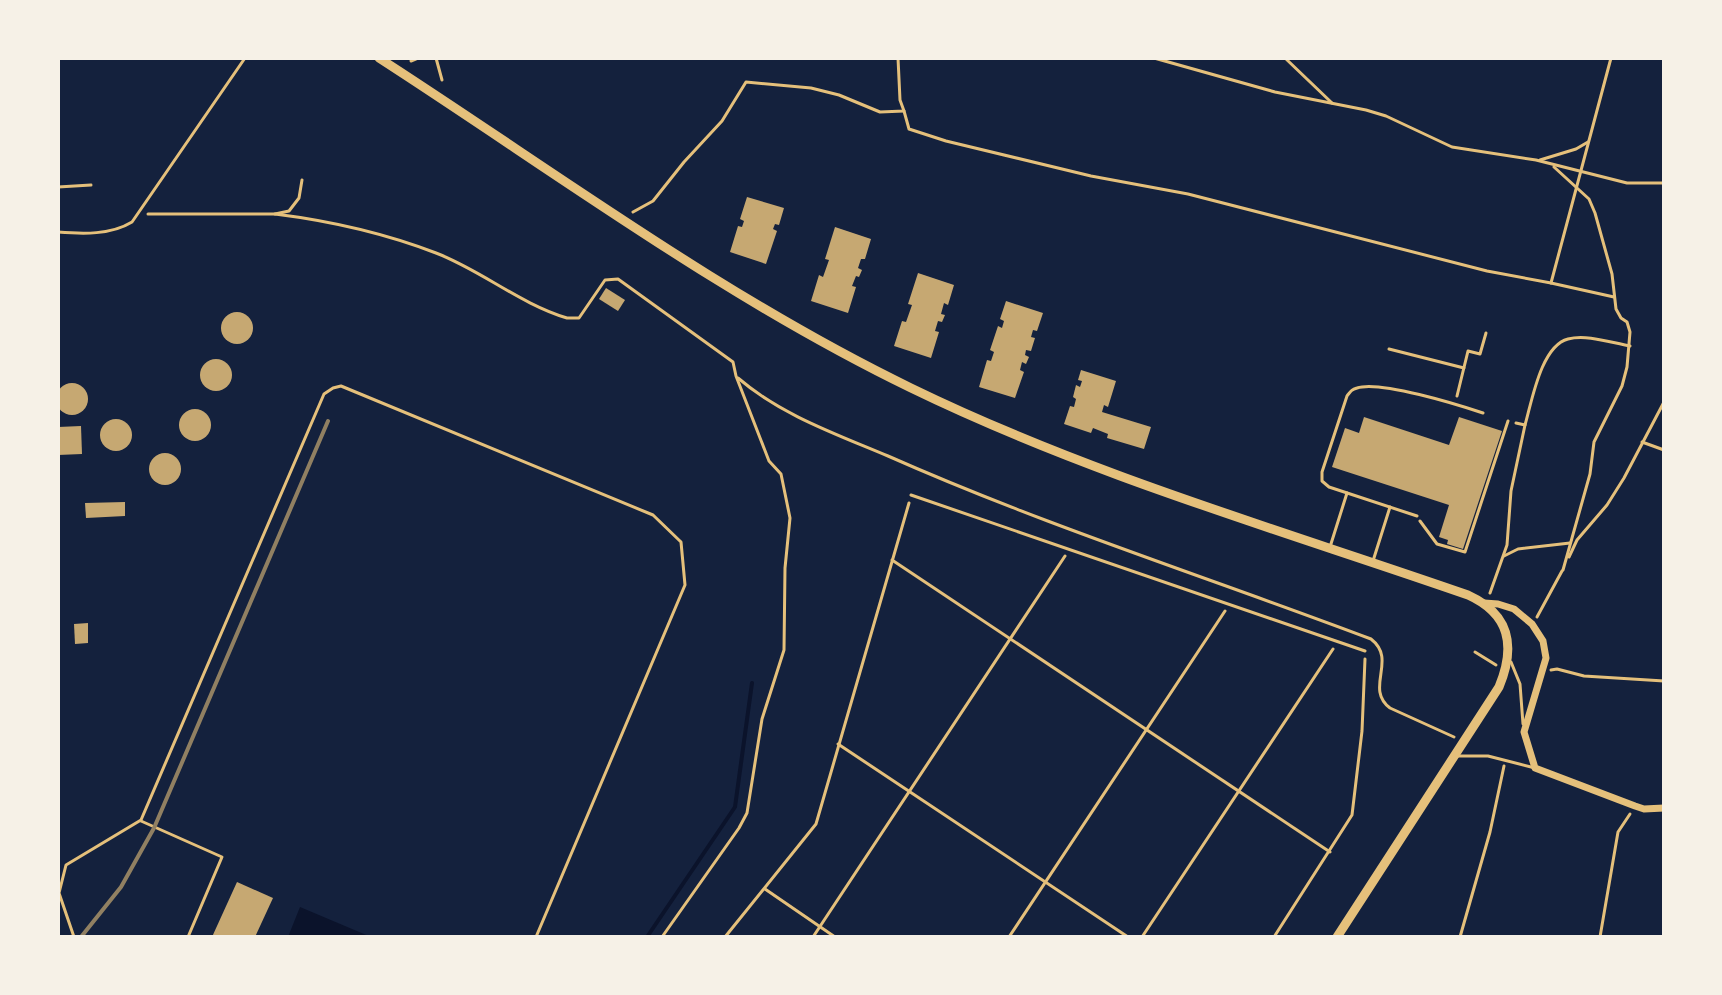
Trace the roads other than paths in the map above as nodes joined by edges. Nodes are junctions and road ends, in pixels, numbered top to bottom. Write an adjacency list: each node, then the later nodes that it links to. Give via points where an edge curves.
1 (245, 58): 3 (lane, via 140,214 121,229)
2 (379, 58): 9 (street, via 723,284 868,367 969,416 1122,478)
3 (58, 232)
4 (1483, 413): 5 (lane, via 1423,395 1365,387 1350,391 1321,477 1326,485)
5 (1347, 493): 7 (lane); 9 (lane)
6 (911, 495): 12 (lane)
7 (1390, 507): 8 (lane); 10 (lane)
8 (1417, 516)
9 (1329, 548): 10 (street)
10 (1372, 562): 11 (street)
11 (1484, 603): 13 (street, via 1502,621); 14 (street, via 1514,609 1543,641 1544,671)
12 (1365, 651)
13 (1508, 657): 14 (lane, via 1520,684); 15 (street, via 1496,694)
14 (1524, 732): 16 (street)
15 (1457, 756): 16 (lane, via 1488,756); 22 (street)
16 (1535, 768): 17 (street, via 1644,809)
17 (1664, 808)
18 (141, 820): 19 (lane, via 66,865 59,893); 20 (lane, via 222,857); 21 (lane, via 324,394 348,388 653,515 681,542 685,585)
19 (74, 937)
20 (188, 937)
21 (536, 937)
22 (1337, 937)

